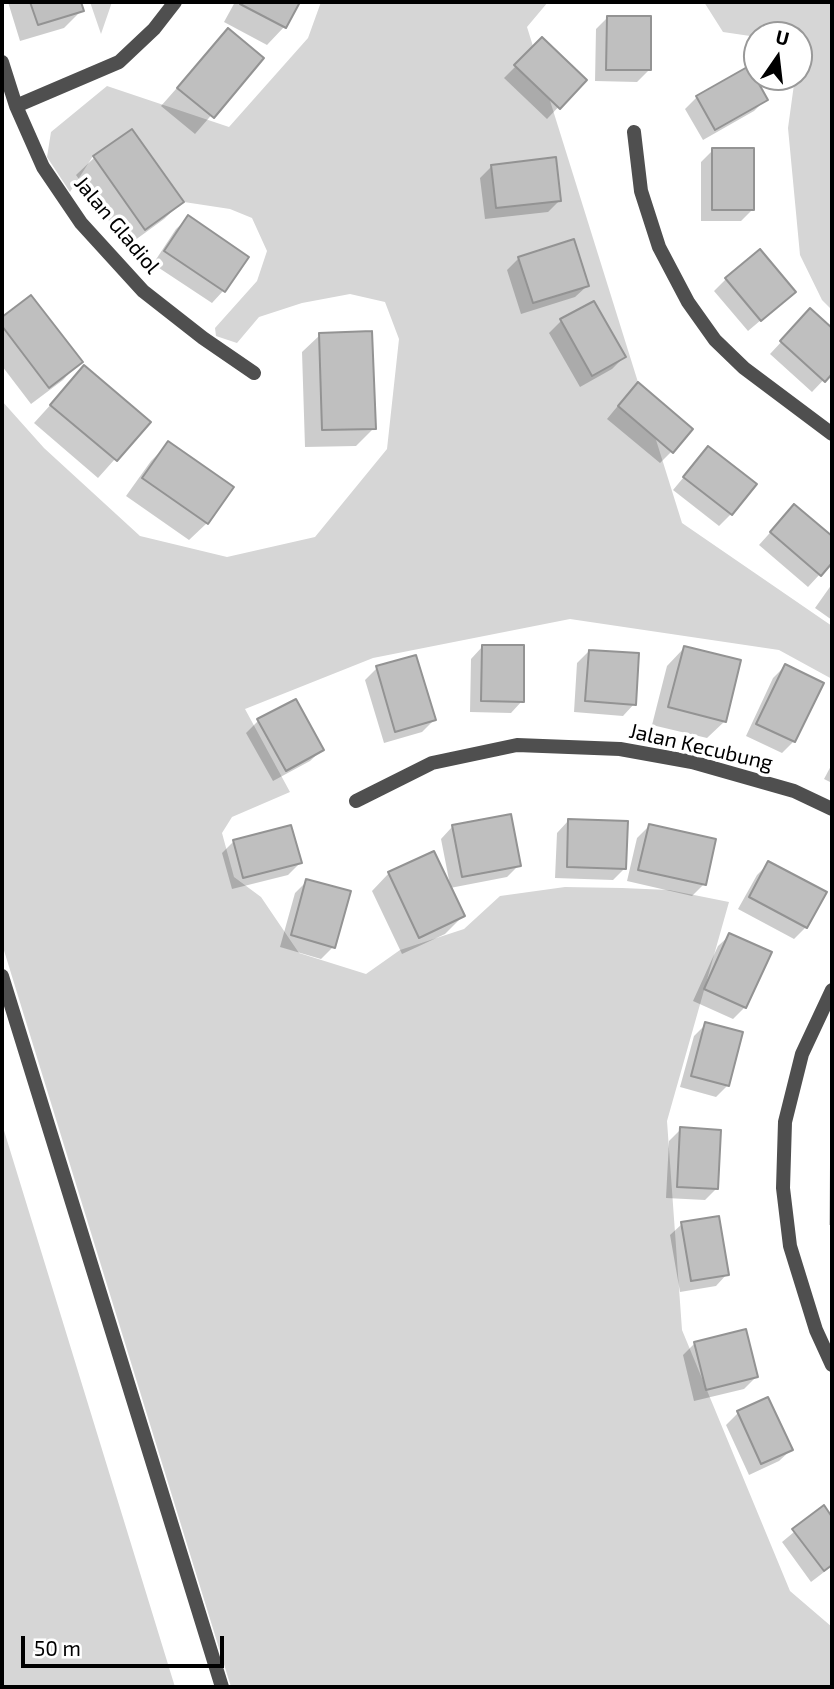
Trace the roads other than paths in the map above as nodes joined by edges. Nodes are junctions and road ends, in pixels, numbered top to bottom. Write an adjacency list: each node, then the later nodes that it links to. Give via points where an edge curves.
1 (175, 2): 3 (street, via 155,29 119,62)
2 (2, 62): 3 (street, Jalan Gladiol)
3 (16, 106): 5 (street, Jalan Gladiol, via 43,167 81,223 143,291)
4 (634, 132): 6 (street, via 641,191 659,247 688,302 715,340 744,368)
5 (254, 373)
6 (832, 434)
7 (356, 801): 8 (street, Jalan Kecubung, via 432,762 517,745 620,749 692,762 794,791)
8 (832, 810)
9 (2, 976): 12 (street)
10 (832, 990): 11 (street, via 796,1077 785,1122 783,1188 790,1246 816,1330)
11 (832, 1364)
12 (222, 1687)

